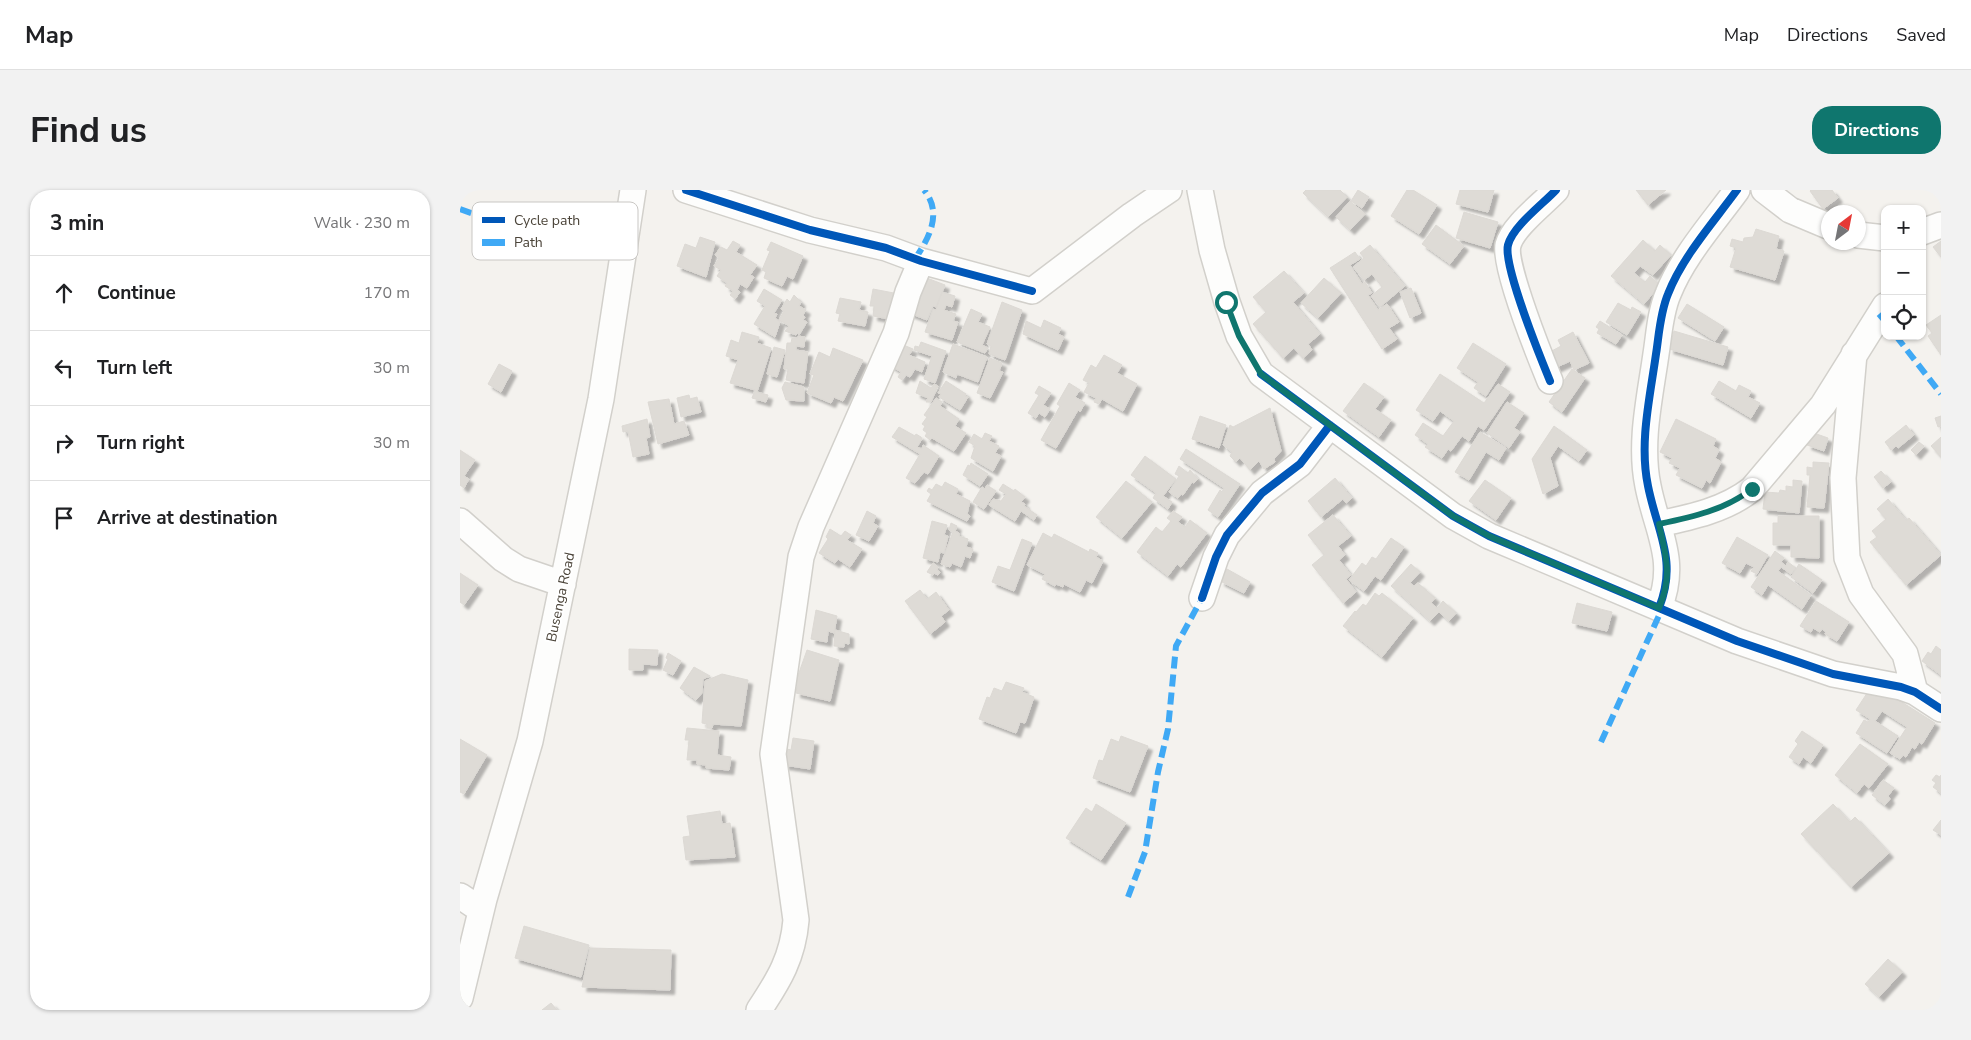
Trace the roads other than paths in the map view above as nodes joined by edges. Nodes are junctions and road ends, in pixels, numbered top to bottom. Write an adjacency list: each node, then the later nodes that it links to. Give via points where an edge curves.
1 (686, 190): 11 (street, via 810,230 886,248)
2 (1169, 190): 11 (street, via 1032,291)
3 (1200, 190): 15 (street, via 1212,250 1239,336 1261,374)
4 (1556, 190): 14 (street, via 1516,230 1508,246 1521,302)
5 (1737, 190): 17 (street, via 1683,265 1667,295 1645,448 1648,486)
6 (1764, 190): 7 (street, via 1790,210)
7 (1821, 223)
8 (1866, 237): 9 (street)
9 (1881, 238)
10 (622, 260): 18 (street, Busenga Road, via 601,399)
11 (921, 262): 26 (street, via 896,333 811,527 802,557 773,754 795,911 794,942 789,959)
12 (1881, 312): 13 (street)
13 (1854, 354): 17 (street, via 1823,405 1752,489 1740,498 1698,516); 21 (street, via 1843,478 1847,558 1861,594 1905,654)
14 (1550, 381)
15 (1330, 425): 19 (street, via 1300,464 1262,493 1227,535); 20 (street, via 1453,516 1489,536)
16 (460, 521): 18 (street, via 519,569)
17 (1659, 524): 20 (street, via 1669,572)
18 (563, 584): 24 (street, Busenga Road, via 530,741)
19 (1202, 598)
20 (1659, 608): 21 (street, via 1738,641 1833,674)
21 (1915, 692): 22 (street)
22 (1941, 709)
23 (460, 896): 24 (street)
24 (481, 910): 25 (street, Busenga Road)
25 (460, 998)
26 (759, 1010)

